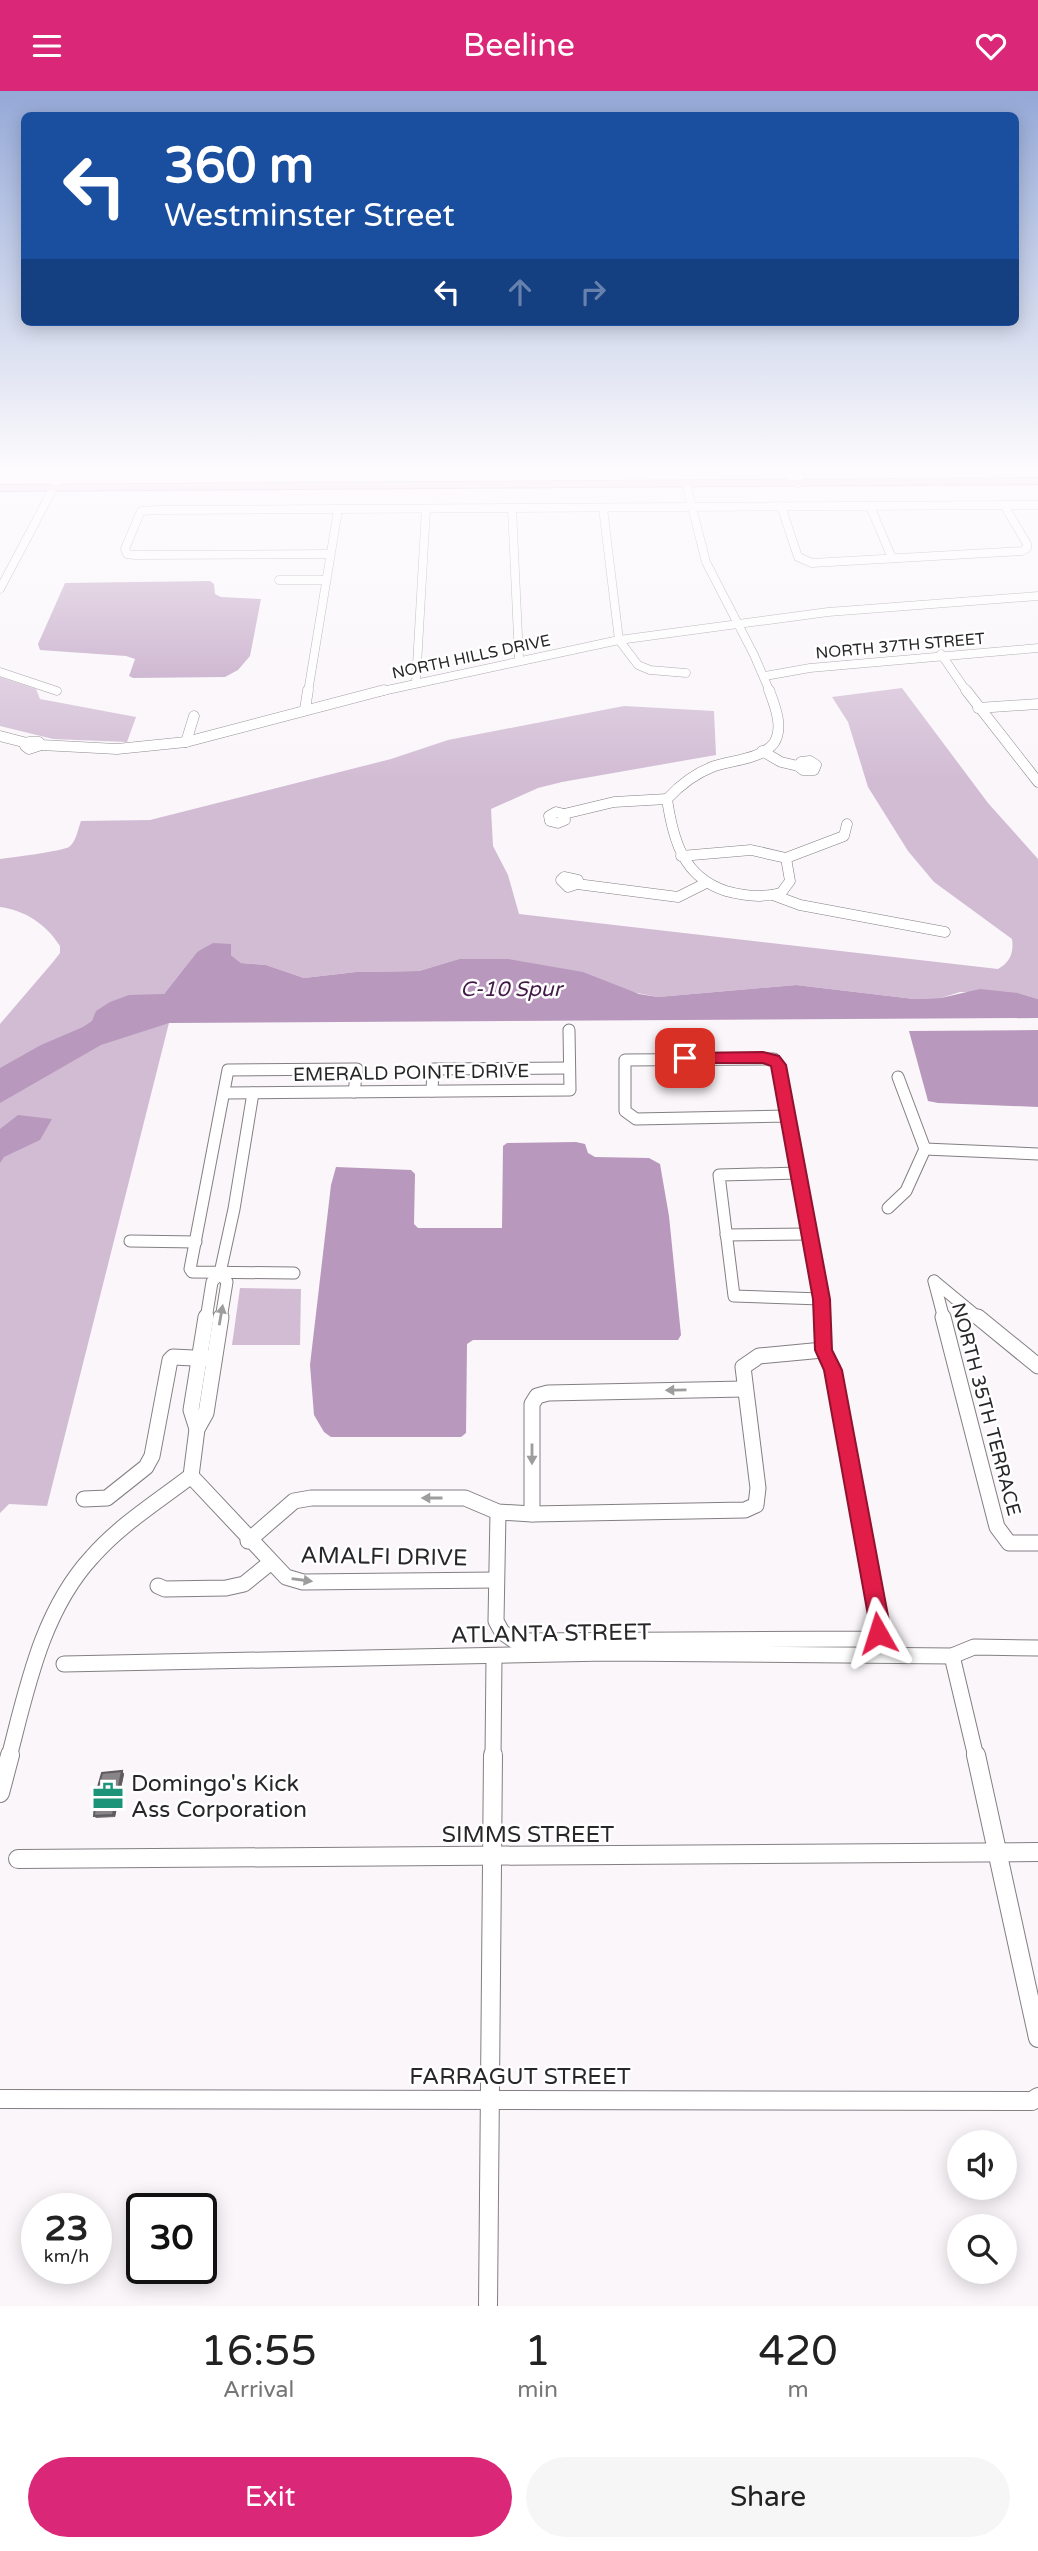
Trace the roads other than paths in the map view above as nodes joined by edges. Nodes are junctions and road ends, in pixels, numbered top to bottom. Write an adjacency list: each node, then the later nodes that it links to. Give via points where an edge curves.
1 (8, 573): 9 (street)
2 (327, 573): 8 (street)
3 (422, 573): 19 (street)
4 (515, 573): 15 (street)
5 (611, 573): 12 (street)
6 (711, 573): 11 (street)
7 (279, 580): 8 (street)
8 (326, 580): 23 (street)
9 (0, 589)
10 (1038, 596): 11 (street, NORTH HILLS DRIVE)
11 (736, 622): 12 (street, NORTH HILLS DRIVE); 18 (street)
12 (619, 640): 15 (street, NORTH HILLS DRIVE); 17 (street, via 638,665)
13 (1038, 648): 14 (street, NORTH 37TH STREET)
14 (941, 654): 18 (street, NORTH 37TH STREET); 22 (street)
15 (519, 658): 19 (street, NORTH HILLS DRIVE)
16 (0, 672): 20 (street)
17 (686, 673)
18 (765, 676): 27 (street, via 780,732)
19 (416, 682): 23 (street, NORTH HILLS DRIVE)
20 (57, 691)
21 (1038, 704): 22 (street)
22 (978, 708): 29 (street)
23 (305, 709): 26 (street, NORTH HILLS DRIVE)
24 (194, 716): 26 (street)
25 (0, 736): 26 (street, NORTH HILLS DRIVE, via 41,745 117,749)
26 (186, 743)
27 (762, 751): 28 (street); 30 (street, via 684,780)
28 (797, 766)
29 (1038, 782)
30 (667, 799): 31 (street, via 633,799); 33 (street, via 670,828)
31 (564, 814)
32 (847, 824): 34 (street, via 844,837)
33 (681, 856): 34 (street, via 751,850); 36 (street)
34 (786, 858): 37 (street, via 790,881 781,893)
35 (577, 884): 36 (street, via 678,897)
36 (704, 884): 37 (street, via 758,897)
37 (773, 895): 38 (street, via 800,905)
38 (945, 932)
39 (569, 1030): 42 (street)
40 (774, 1059): 41 (street); 49 (street)
41 (625, 1060): 48 (street, via 625,1111)
42 (569, 1068): 44 (street, via 433,1069); 44 (street, EMERALD POINTE DRIVE, via 570,1090)
43 (898, 1077): 50 (street)
44 (432, 1091): 45 (street, EMERALD POINTE DRIVE)
45 (354, 1092): 46 (street, via 357,1069 228,1070); 47 (street, EMERALD POINTE DRIVE)
46 (225, 1093): 47 (street, EMERALD POINTE DRIVE); 58 (street)
47 (253, 1093): 59 (street)
48 (629, 1116): 49 (street)
49 (787, 1116): 52 (street)
50 (925, 1149): 51 (street); 54 (street, via 906,1191)
51 (1038, 1154)
52 (799, 1173): 53 (street); 55 (street)
53 (719, 1175): 56 (street)
54 (888, 1208)
55 (810, 1234): 56 (street); 61 (street)
56 (726, 1235): 61 (street, via 734,1297)
57 (130, 1241): 58 (street)
58 (196, 1242): 59 (street, via 192,1272)
59 (220, 1273): 60 (street); 63 (street, via 227,1282)
60 (294, 1273)
61 (821, 1299): 62 (street)
62 (823, 1350): 65 (street, via 759,1356 743,1367); 73 (street, via 833,1370 879,1621 878,1633 870,1639 515,1641 496,1621)
63 (207, 1359): 66 (street, via 206,1413 197,1429); 67 (street, via 170,1360 146,1467 107,1498)
64 (1038, 1366): 71 (street, NORTH 35TH TERRACE, via 934,1281 997,1527 1009,1543)
65 (744, 1389): 69 (street, one-way to 69, via 537,1396 533,1404); 69 (street, via 758,1488 756,1505 745,1510)
66 (191, 1476): 70 (street, AMALFI DRIVE); 79 (street, via 121,1529 83,1567 61,1599 43,1637)
67 (84, 1499)
68 (498, 1512): 69 (street); 70 (street, one-way to 70, via 465,1498 311,1498 295,1501); 73 (street)
69 (532, 1514)
70 (248, 1541): 72 (street, AMALFI DRIVE)
71 (1038, 1543)
72 (270, 1563): 73 (street, AMALFI DRIVE, one-way to 73, via 286,1577 303,1582); 74 (street, via 244,1584 226,1588)
73 (495, 1580)
74 (158, 1586)
75 (1038, 1648): 76 (street, ATLANTA STREET, via 974,1647)
76 (952, 1656): 77 (street, ATLANTA STREET, via 607,1653); 80 (street)
77 (494, 1657): 78 (street, ATLANTA STREET); 82 (street)
78 (64, 1664)
79 (0, 1793)
80 (999, 1852): 81 (street, SIMMS STREET); 82 (street, SIMMS STREET); 84 (street)
81 (1038, 1852)
82 (492, 1857): 83 (street, SIMMS STREET); 87 (street)
83 (18, 1859)
84 (1038, 2038)
85 (1038, 2097): 87 (street, FARRAGUT STREET, via 1032,2101)
86 (0, 2099): 87 (street, FARRAGUT STREET)
87 (491, 2101): 88 (street)
88 (488, 2306)

